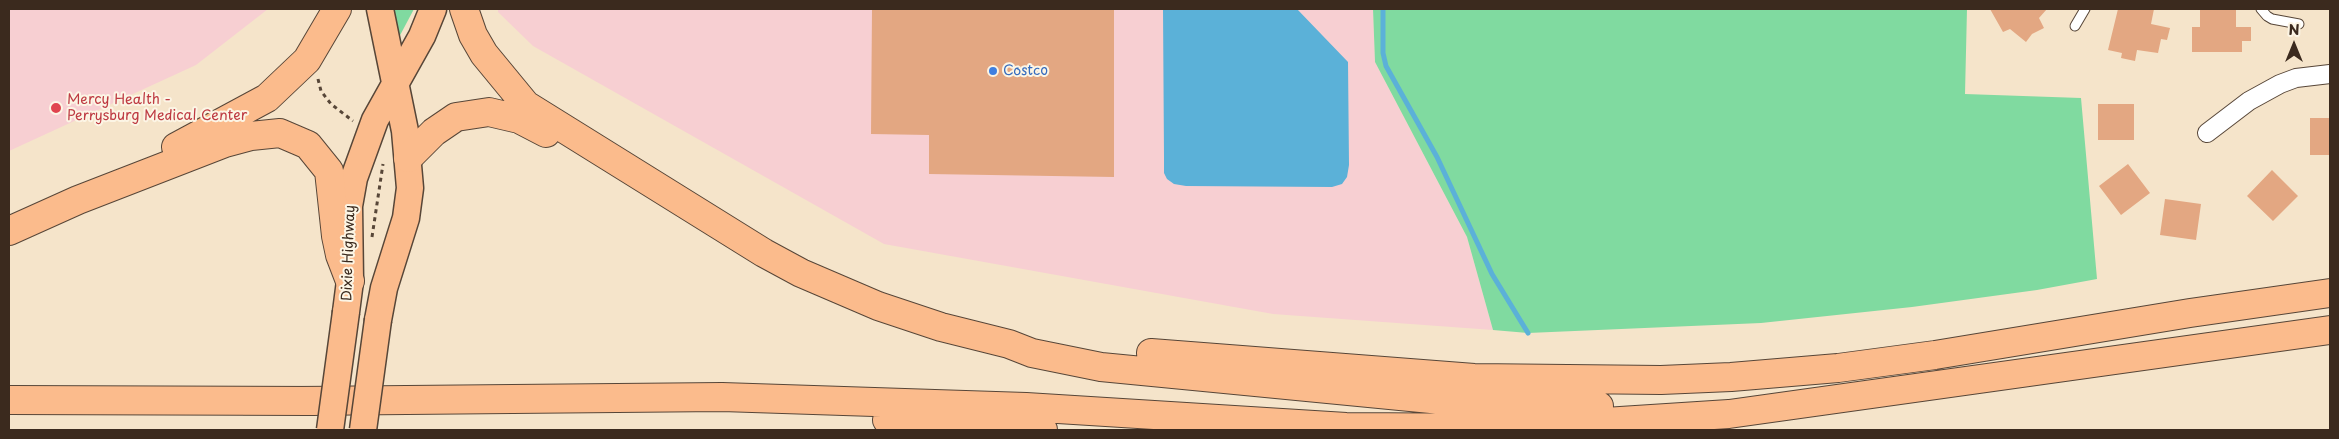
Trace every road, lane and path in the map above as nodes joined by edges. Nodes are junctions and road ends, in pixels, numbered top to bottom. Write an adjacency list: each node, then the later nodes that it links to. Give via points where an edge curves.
1 (338, 9): 16 (highway, via 307,60 267,98)
2 (380, 9): 11 (main road)
3 (433, 9): 11 (main road, Dixie Highway)
4 (464, 9): 15 (highway, via 484,54 526,105)
5 (2085, 9): 8 (lane)
6 (2261, 9): 7 (lane, via 2272,19)
7 (2299, 24)
8 (2075, 26)
9 (2330, 74): 13 (street, via 2296,78 2280,84 2249,101)
10 (318, 76): 12 (path, via 321,91 331,104)
11 (396, 83): 14 (main road); 19 (main road, Dixie Highway, via 375,120 354,178 349,206)
12 (356, 123)
13 (2206, 133)
14 (396, 158): 15 (highway, via 456,116 489,112 519,120); 18 (path); 27 (main road, bridge, via 410,188 406,218 384,288)
15 (664, 192): 23 (highway, via 801,273 878,306 941,327)
16 (78, 200): 17 (highway); 19 (highway, via 225,143 280,133 308,145 329,171 336,236)
17 (9, 231)
18 (370, 246)
19 (350, 280): 26 (main road, Dixie Highway, bridge)
20 (2330, 293): 23 (highway, via 1916,358 1830,368 1661,380 1474,378)
21 (2330, 320): 23 (highway, via 1771,397 1608,406 1471,403 1101,367 1032,353)
22 (2330, 330): 25 (highway, via 1730,414 1512,428 1346,428 1026,407 722,397)
23 (1009, 344)
24 (9, 400): 25 (highway)
25 (302, 401): 28 (highway, via 593,408)
26 (330, 430)
27 (363, 430)
28 (1043, 430)

